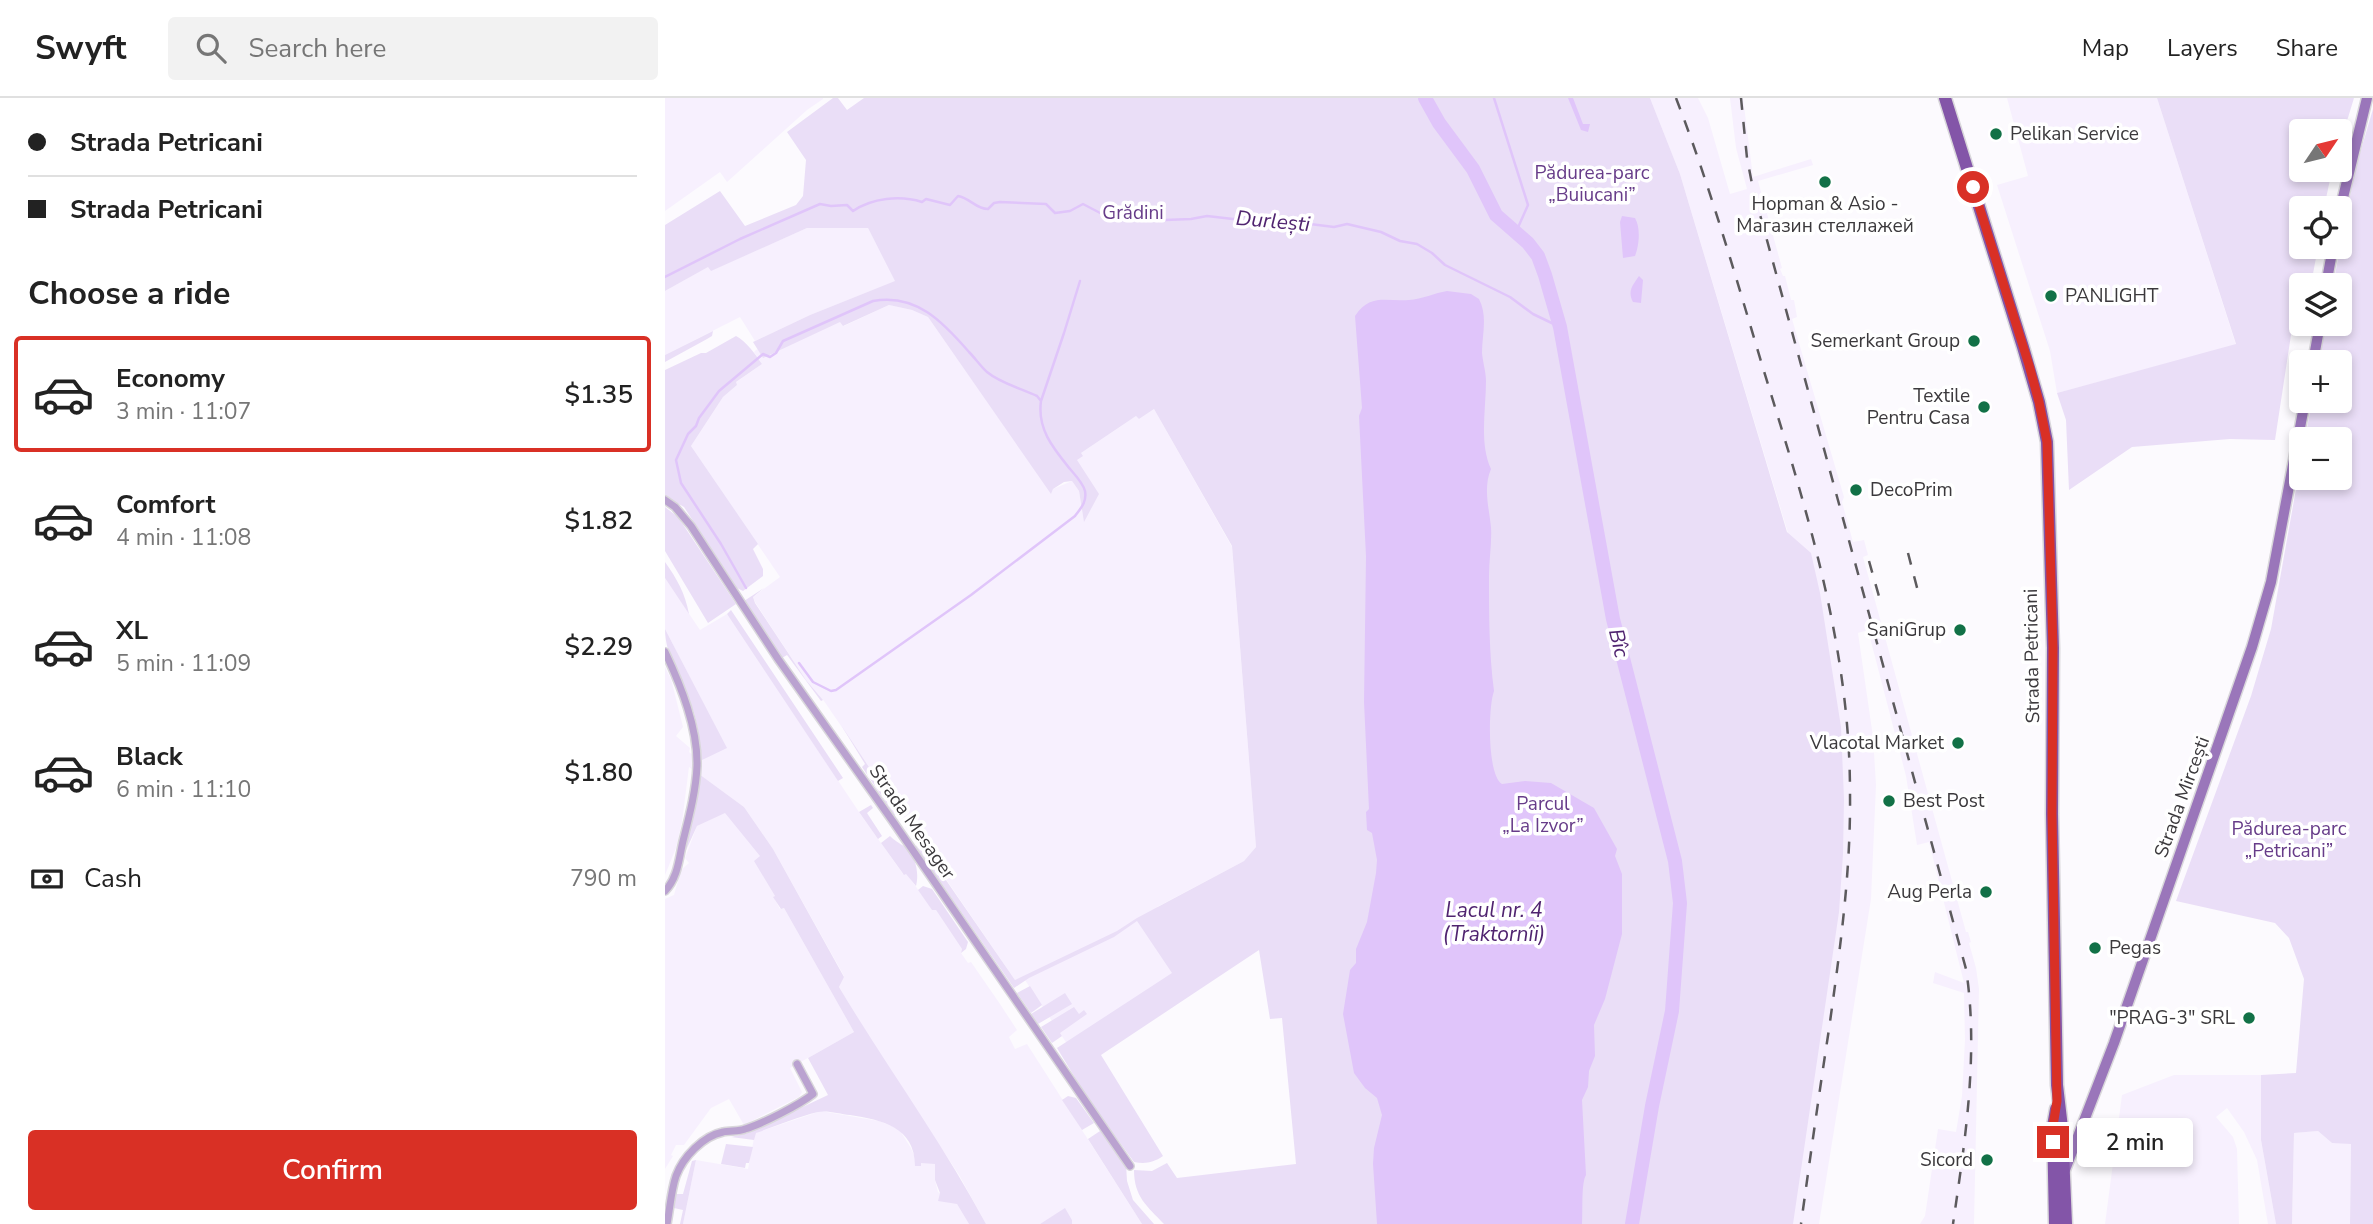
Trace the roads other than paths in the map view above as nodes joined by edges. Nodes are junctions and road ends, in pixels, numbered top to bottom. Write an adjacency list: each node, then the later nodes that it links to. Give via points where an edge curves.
1 (1945, 98): 9 (main road, Strada Petricani, via 2023,347 2047,442)
2 (2367, 98): 3 (main road)
3 (2344, 196)
4 (2303, 413): 11 (main road, Strada Mircești, via 2271,582 2249,657)
5 (665, 500): 10 (street, Strada Mesager, via 691,526)
6 (665, 652): 7 (street, via 684,698 697,763 677,867)
7 (665, 891)
8 (797, 1064): 13 (street, via 813,1094 752,1127 712,1136 692,1151 677,1173)
9 (2057, 1101): 11 (main road, Strada Petricani); 12 (main road, Strada Petricani)
10 (1130, 1166)
11 (2064, 1173): 12 (main road, Strada Mircești); 15 (main road, Strada Petricani)
12 (2054, 1195): 14 (main road, Strada Petricani)
13 (667, 1224)
14 (2055, 1224)
15 (2066, 1224)

